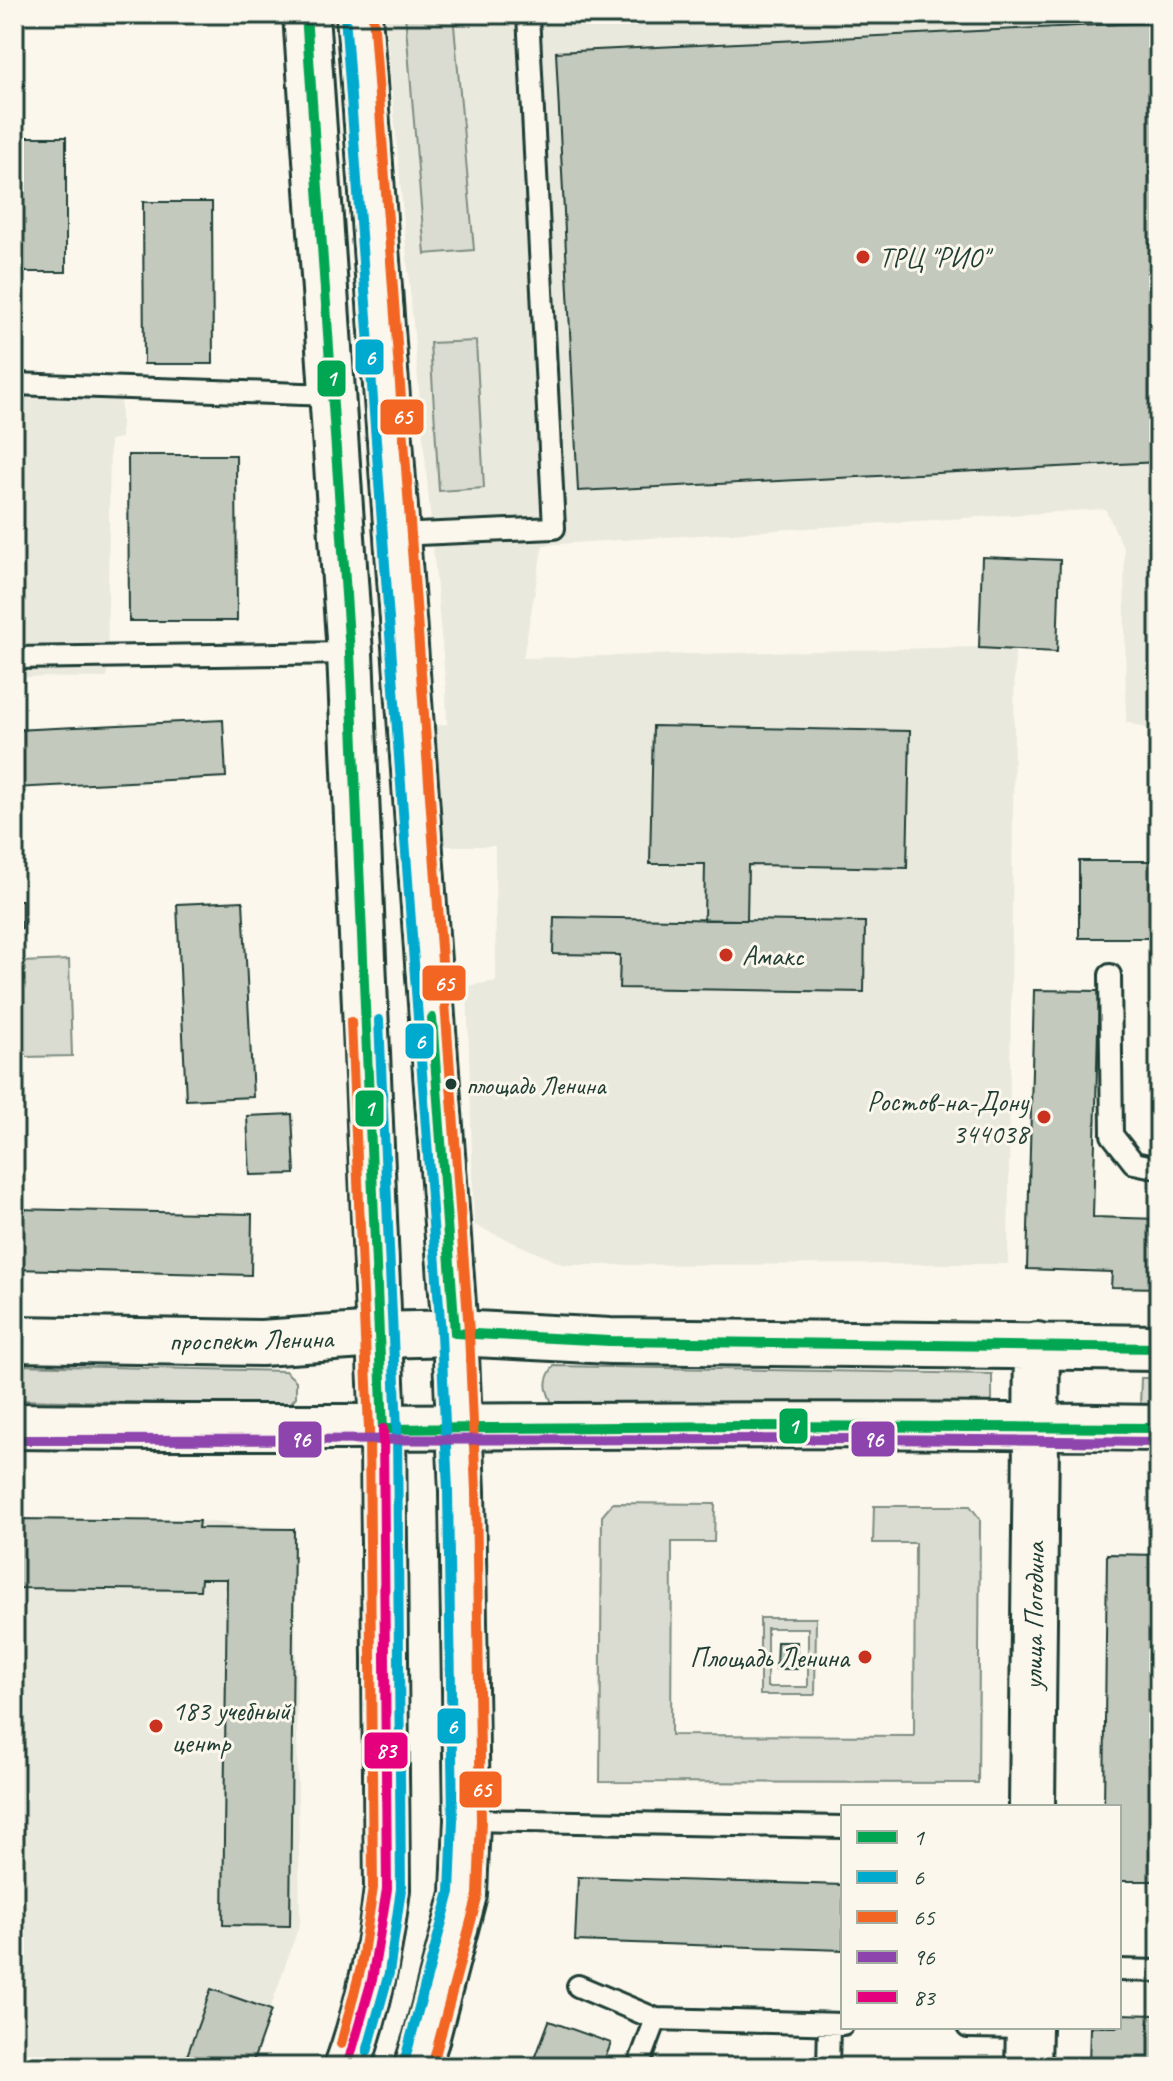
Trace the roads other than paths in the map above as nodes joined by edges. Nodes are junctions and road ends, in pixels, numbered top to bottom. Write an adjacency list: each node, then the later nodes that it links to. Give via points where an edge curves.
1 (306, 14): 5 (main road)
2 (359, 14): 6 (main road)
3 (528, 14): 6 (lane, via 554,528)
4 (14, 384): 5 (lane)
5 (331, 395): 7 (main road)
6 (396, 535): 11 (main road)
7 (350, 653): 8 (lane); 12 (main road)
8 (14, 658)
9 (1110, 975): 10 (lane, via 1112,1135 1134,1163)
10 (1159, 1168)
11 (455, 1333): 12 (main road, проспект Ленина); 14 (main road, проспект Ленина, via 610,1341); 18 (main road)
12 (378, 1335): 13 (main road, проспект Ленина, via 261,1343); 20 (main road)
13 (14, 1339)
14 (1037, 1345): 15 (main road, проспект Ленина); 17 (main road, улица Погодина)
15 (1159, 1348)
16 (14, 1426): 20 (main road)
17 (1035, 1426): 18 (main road); 19 (main road); 21 (main road, улица Погодина)
18 (459, 1428): 20 (main road); 22 (main road)
19 (1159, 1428)
20 (383, 1429): 31 (main road, via 387,1889 382,1940)
21 (1032, 1805)
22 (467, 1820): 23 (lane); 32 (main road, via 464,1894)
23 (841, 1827)
24 (1121, 1970): 25 (lane)
25 (1159, 1971)
26 (578, 1986): 27 (lane)
27 (656, 2019): 28 (lane); 33 (lane)
28 (836, 2024): 34 (lane)
29 (977, 2029): 30 (lane)
30 (1029, 2041)
31 (347, 2067)
32 (417, 2067)
33 (638, 2067)
34 (828, 2067)

